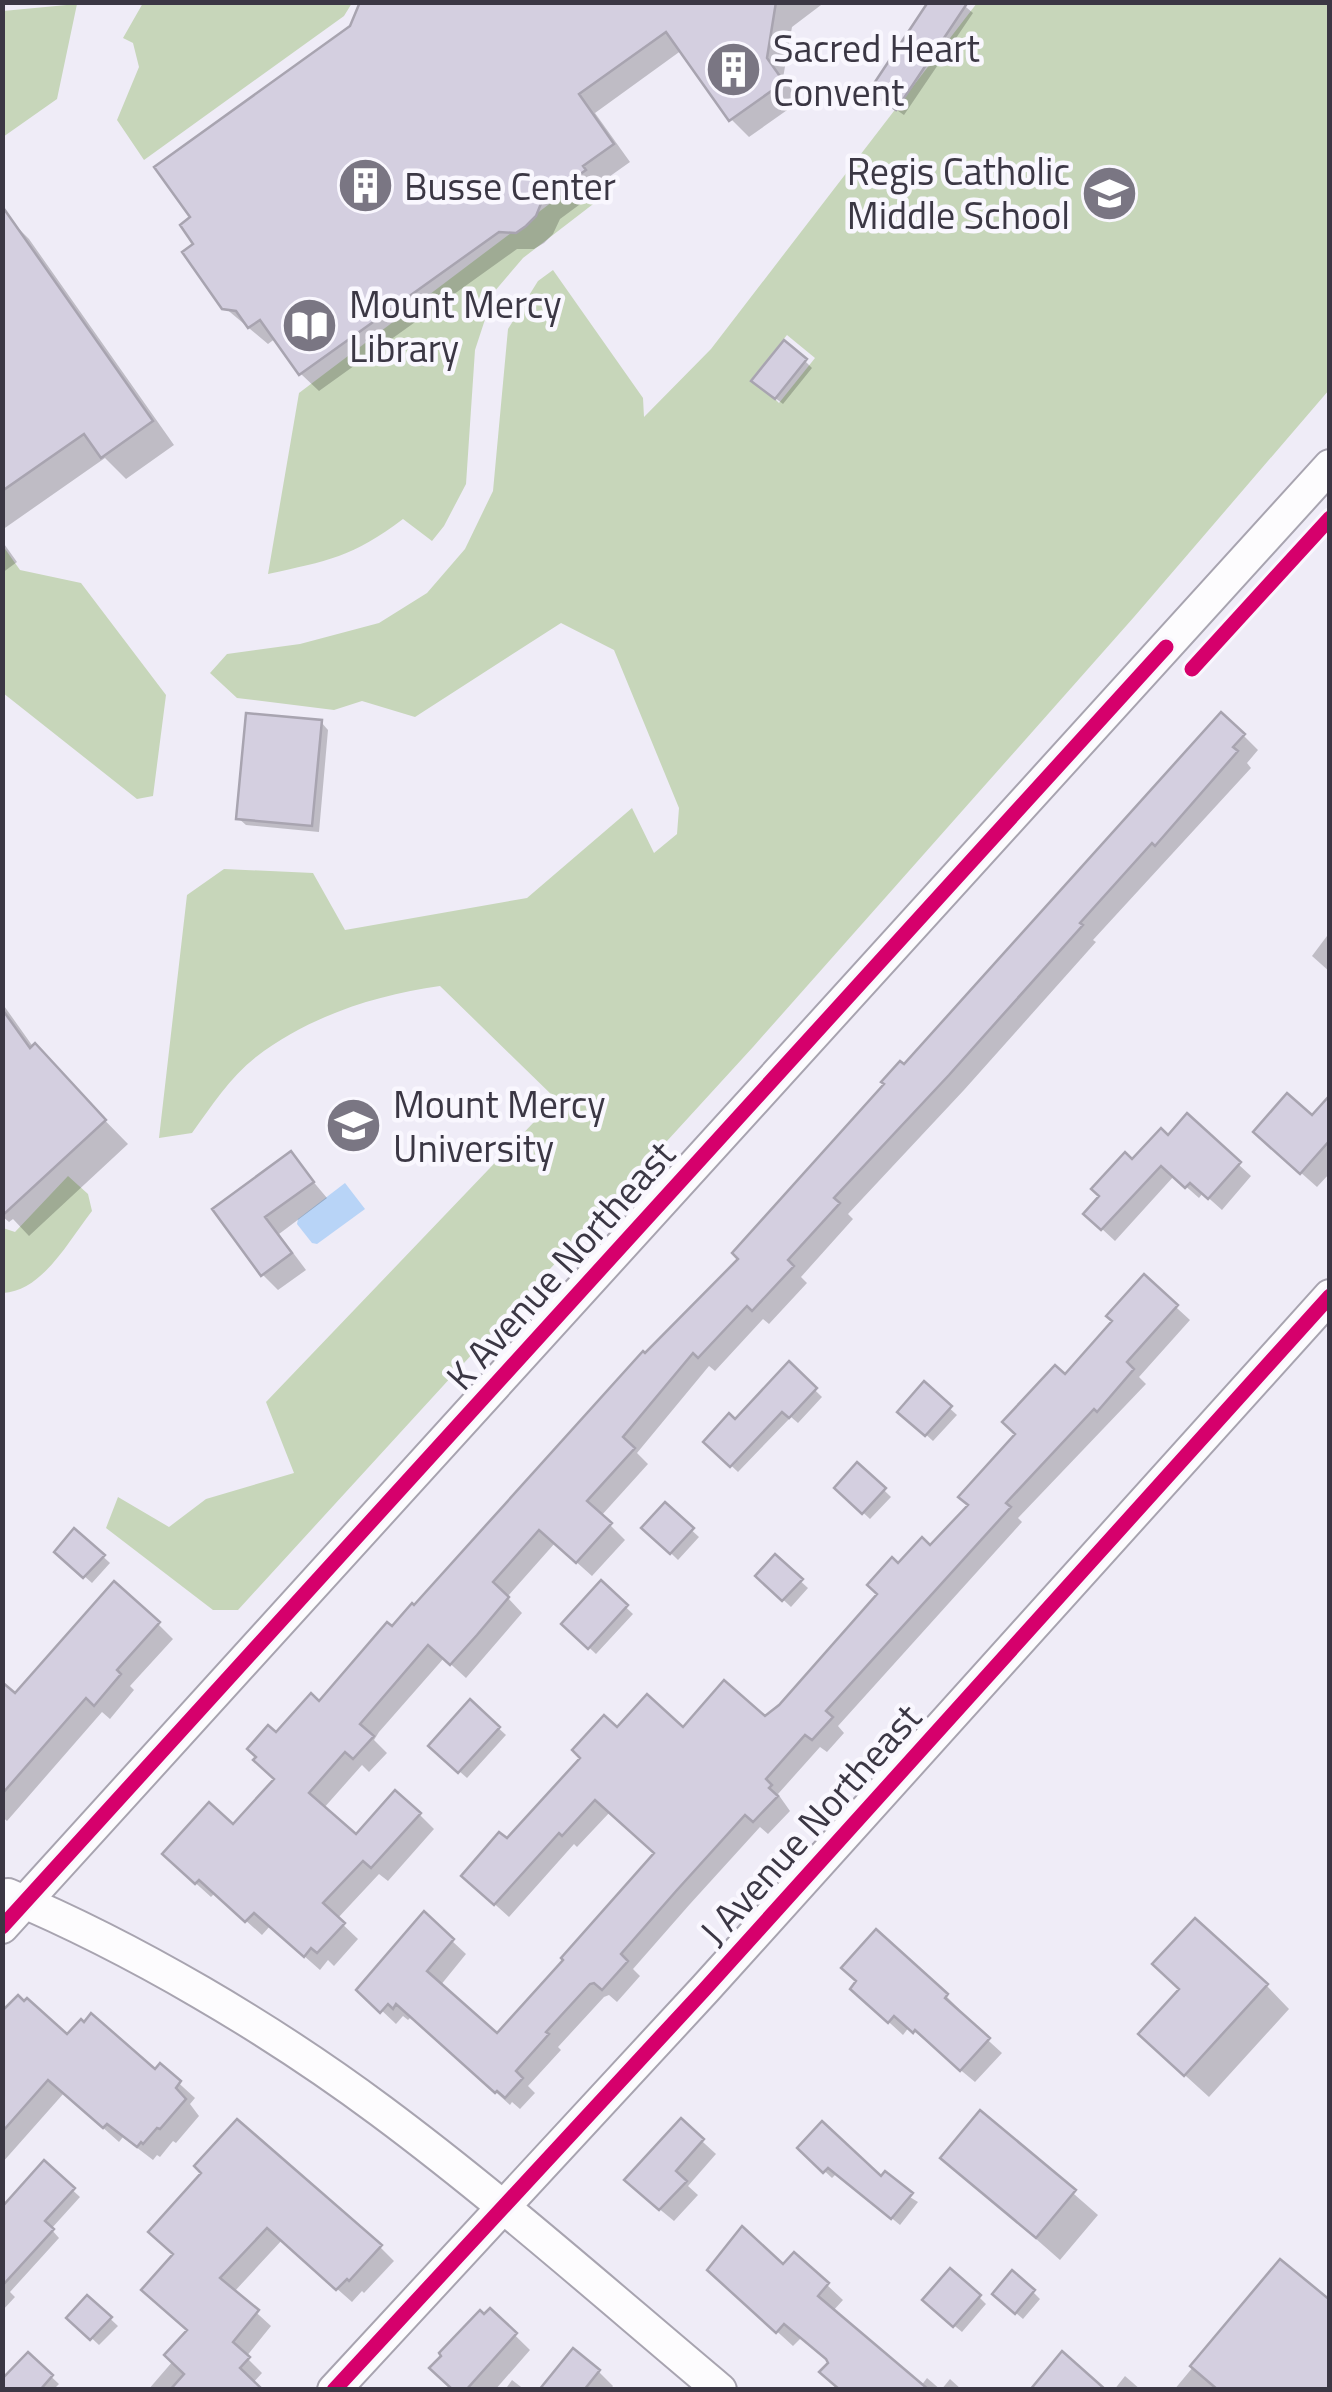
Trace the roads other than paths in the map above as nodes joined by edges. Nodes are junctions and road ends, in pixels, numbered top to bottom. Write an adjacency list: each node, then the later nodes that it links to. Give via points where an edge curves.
1 (1330, 466): 3 (street, K Avenue Northeast)
2 (1330, 1296): 5 (street, J Avenue Northeast)
3 (14, 1898): 4 (street, K Avenue Northeast); 5 (street, via 130,1953 271,2037 380,2110)
4 (2, 1927)
5 (501, 2206): 6 (street, J Avenue Northeast); 7 (street)
6 (334, 2390)
7 (720, 2390)

